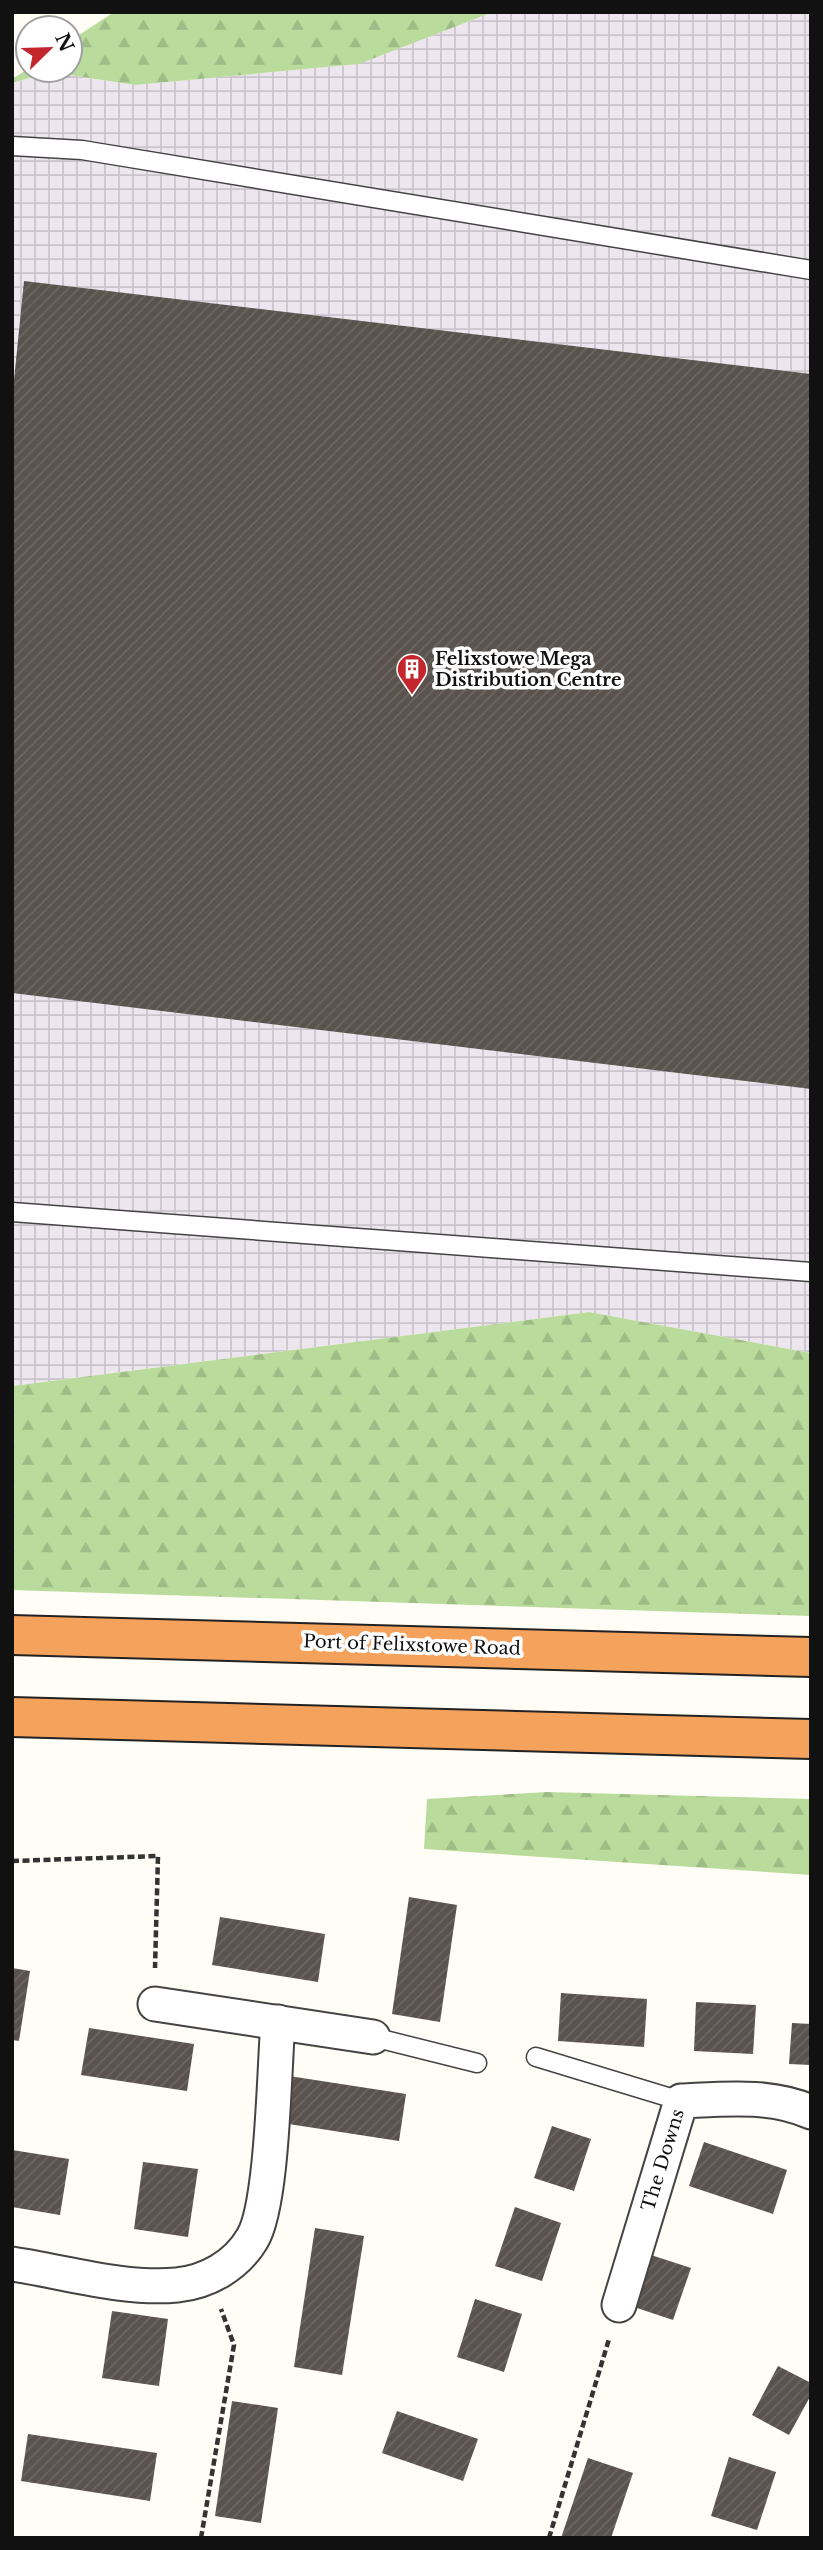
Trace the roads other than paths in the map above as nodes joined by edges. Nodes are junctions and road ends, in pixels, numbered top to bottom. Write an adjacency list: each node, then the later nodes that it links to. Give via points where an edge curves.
1 (12, 146): 2 (lane, via 82,150)
2 (811, 270)
3 (12, 1212): 4 (lane)
4 (811, 1272)
5 (12, 1635): 6 (highway, Port of Felixstowe Road)
6 (811, 1657)
7 (12, 1717): 8 (highway)
8 (811, 1739)
9 (155, 2004): 10 (street)
10 (278, 2022): 11 (street); 16 (street, via 264,2206 254,2238 239,2256 206,2279 177,2285 147,2285)
11 (373, 2037): 13 (lane)
12 (536, 2057): 14 (lane)
13 (477, 2063)
14 (681, 2101): 15 (street, The Downs, via 758,2099); 17 (street, The Downs)
15 (811, 2112)
16 (12, 2264)
17 (619, 2305)

